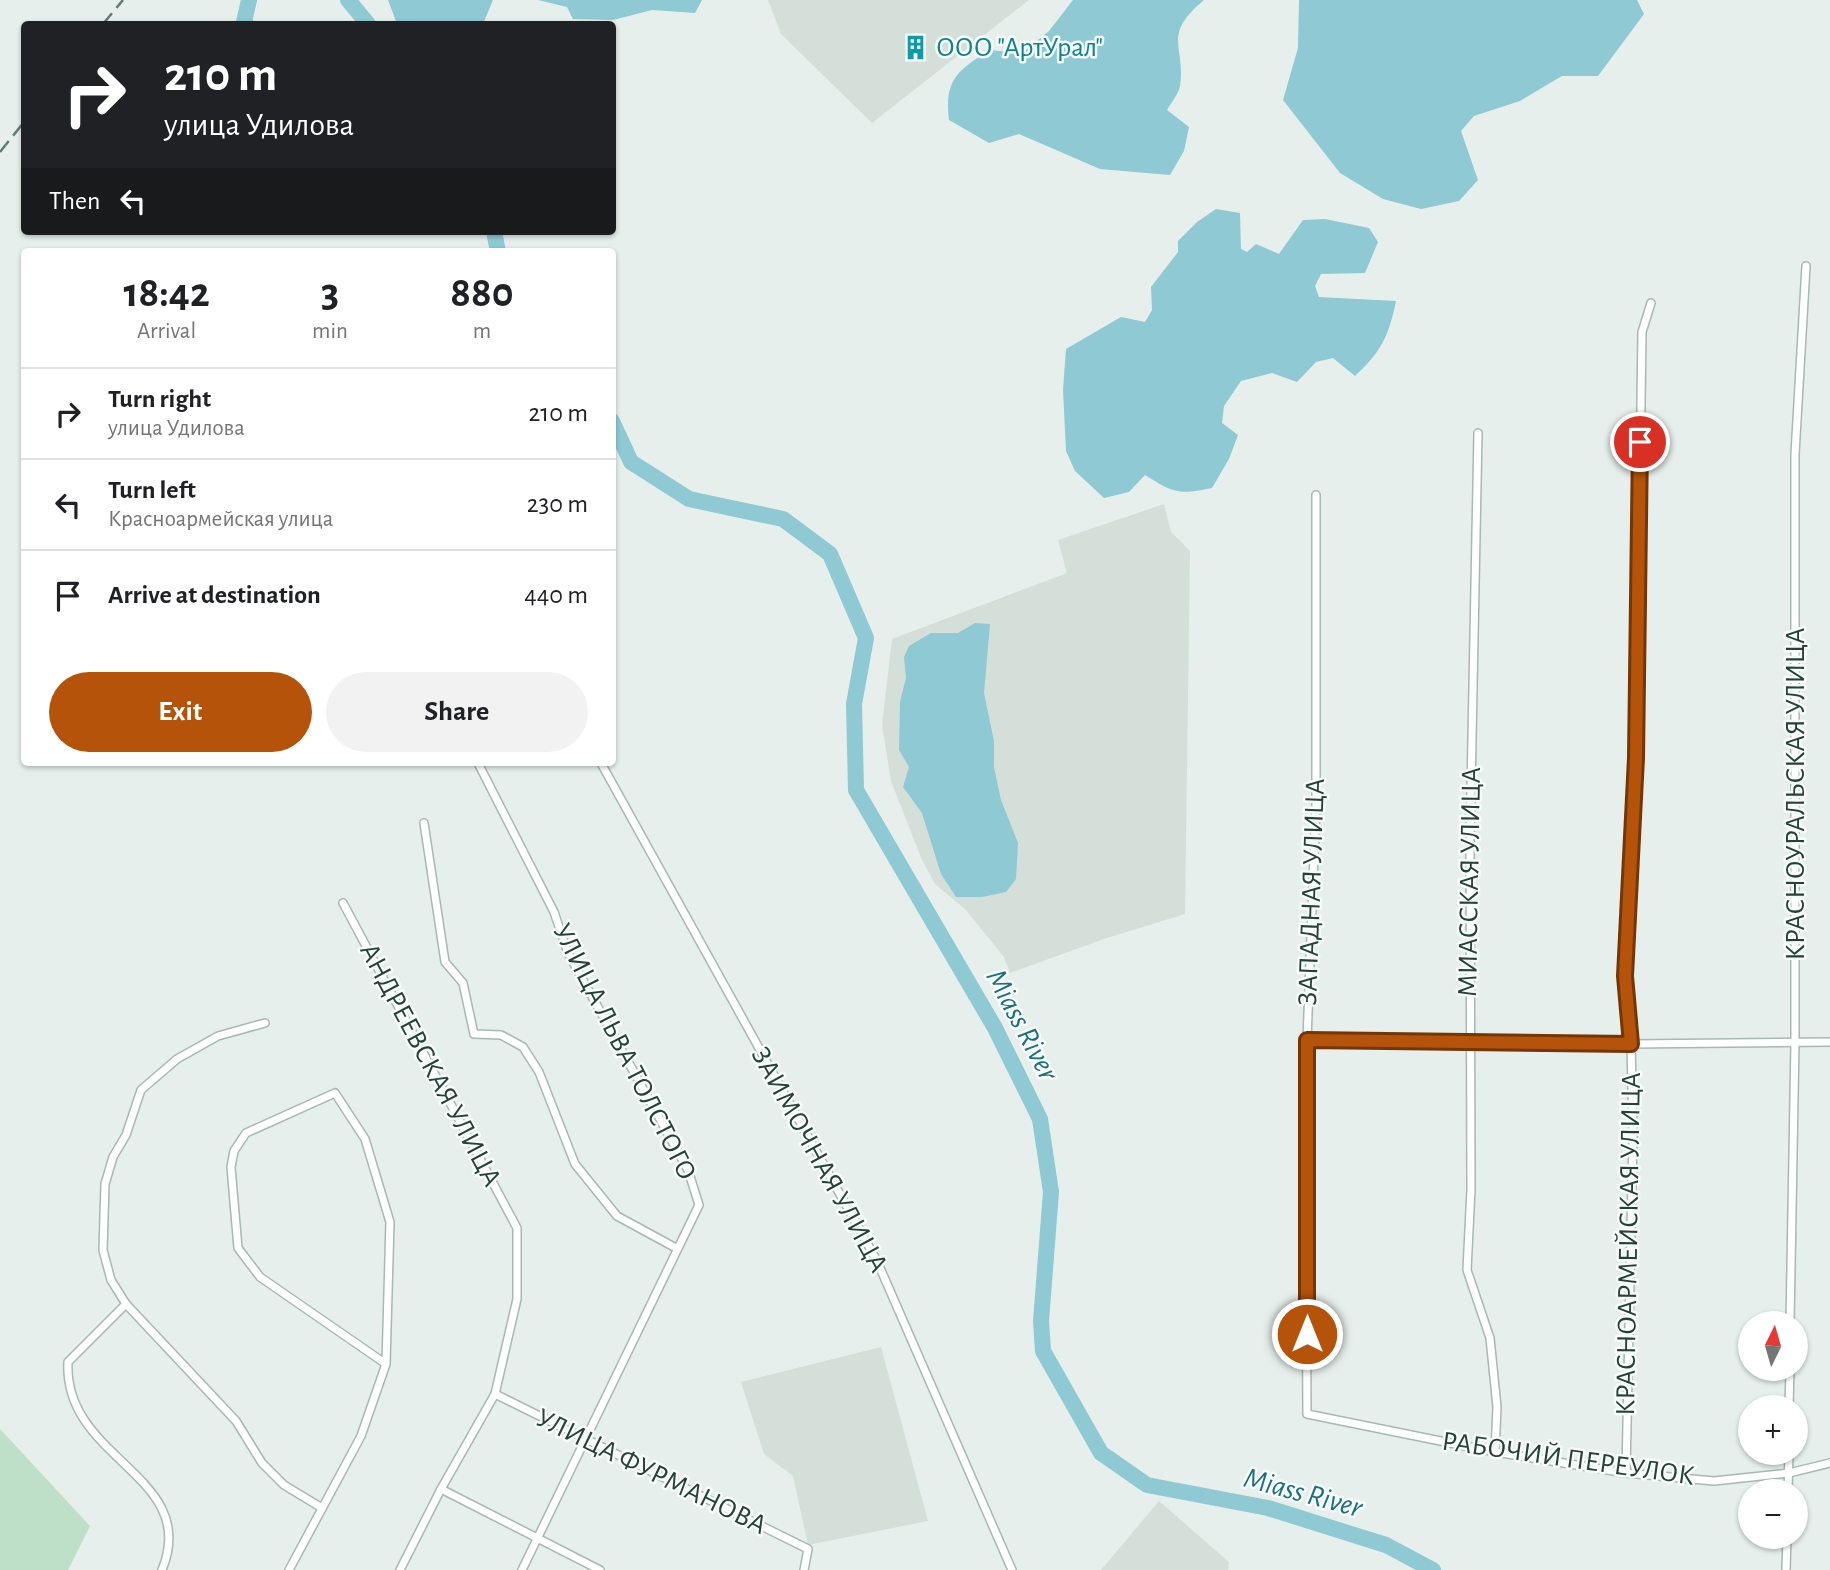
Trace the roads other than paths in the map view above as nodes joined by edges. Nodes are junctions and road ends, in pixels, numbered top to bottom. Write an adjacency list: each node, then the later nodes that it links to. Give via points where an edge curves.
1 (1806, 266): 12 (street, КРАСНОУРАЛЬСКАЯ УЛИЦА, via 1795,454)
2 (1651, 303): 14 (street, КРАСНОАРМЕЙСКАЯ УЛИЦА, via 1642,332 1636,758 1625,976)
3 (1478, 433): 11 (street, МИАССКАЯ УЛИЦА)
4 (1316, 495): 10 (street, ЗАПАДНАЯ УЛИЦА, via 1316,805)
5 (480, 766): 15 (street, УЛИЦА ЛЬВА ТОЛСТОГО, via 554,912 568,953 688,1170 699,1205)
6 (603, 766): 38 (street, ЗАИМОЧНАЯ УЛИЦА, via 877,1261)
7 (424, 822): 15 (street, via 446,962 463,983 474,1034 501,1035 523,1047 539,1072 575,1164 617,1216)
8 (343, 902): 19 (street, АНДРЕЕВСКАЯ УЛИЦА, via 517,1228 517,1299)
9 (265, 1023): 16 (street, via 208,1042 177,1059 141,1090 105,1184 103,1250 111,1280)
10 (1307, 1040): 11 (street); 20 (street, ЗАПАДНАЯ УЛИЦА)
11 (1468, 1040): 14 (street); 22 (street, МИАССКАЯ УЛИЦА, via 1468,1270 1490,1338 1497,1407)
12 (1796, 1042): 13 (street); 14 (street); 17 (street, КРАСНОУРАЛЬСКАЯ УЛИЦА)
13 (1830, 1042)
14 (1631, 1044): 25 (street, КРАСНОАРМЕЙСКАЯ УЛИЦА)
15 (676, 1248): 21 (street, УЛИЦА ЛЬВА ТОЛСТОГО)
16 (126, 1304): 29 (street, via 236,1421 262,1463 284,1485); 32 (street, via 68,1362 67,1380 79,1415 158,1498 169,1521 170,1540)
17 (1790, 1311)
18 (386, 1364): 18 (street, via 390,1223 365,1139 335,1093 246,1132 234,1151 231,1167 238,1248 260,1277); 29 (street, via 361,1436)
19 (495, 1394): 21 (street, УЛИЦА ФУРМАНОВА); 28 (street)
20 (1307, 1414): 22 (street, РАБОЧИЙ ПЕРЕУЛОК)
21 (584, 1441): 30 (street, УЛИЦА ЛЬВА ТОЛСТОГО); 37 (street, УЛИЦА ФУРМАНОВА, via 808,1549)
22 (1495, 1452): 25 (street, РАБОЧИЙ ПЕРЕУЛОК)
23 (1830, 1463): 26 (street, РАБОЧИЙ ПЕРЕУЛОК)
24 (1789, 1465): 26 (street)
25 (1626, 1473): 26 (street, РАБОЧИЙ ПЕРЕУЛОК, via 1714,1481)
26 (1789, 1473): 27 (street)
27 (1789, 1479)
28 (441, 1489): 30 (street); 34 (street)
29 (323, 1508): 33 (street)
30 (537, 1540): 35 (street, УЛИЦА ЛЬВА ТОЛСТОГО); 36 (street)
31 (1787, 1549): 39 (street)
32 (162, 1570)
33 (289, 1570)
34 (400, 1570)
35 (522, 1570)
36 (600, 1570)
37 (804, 1570)
38 (1012, 1570)
39 (1786, 1570)

